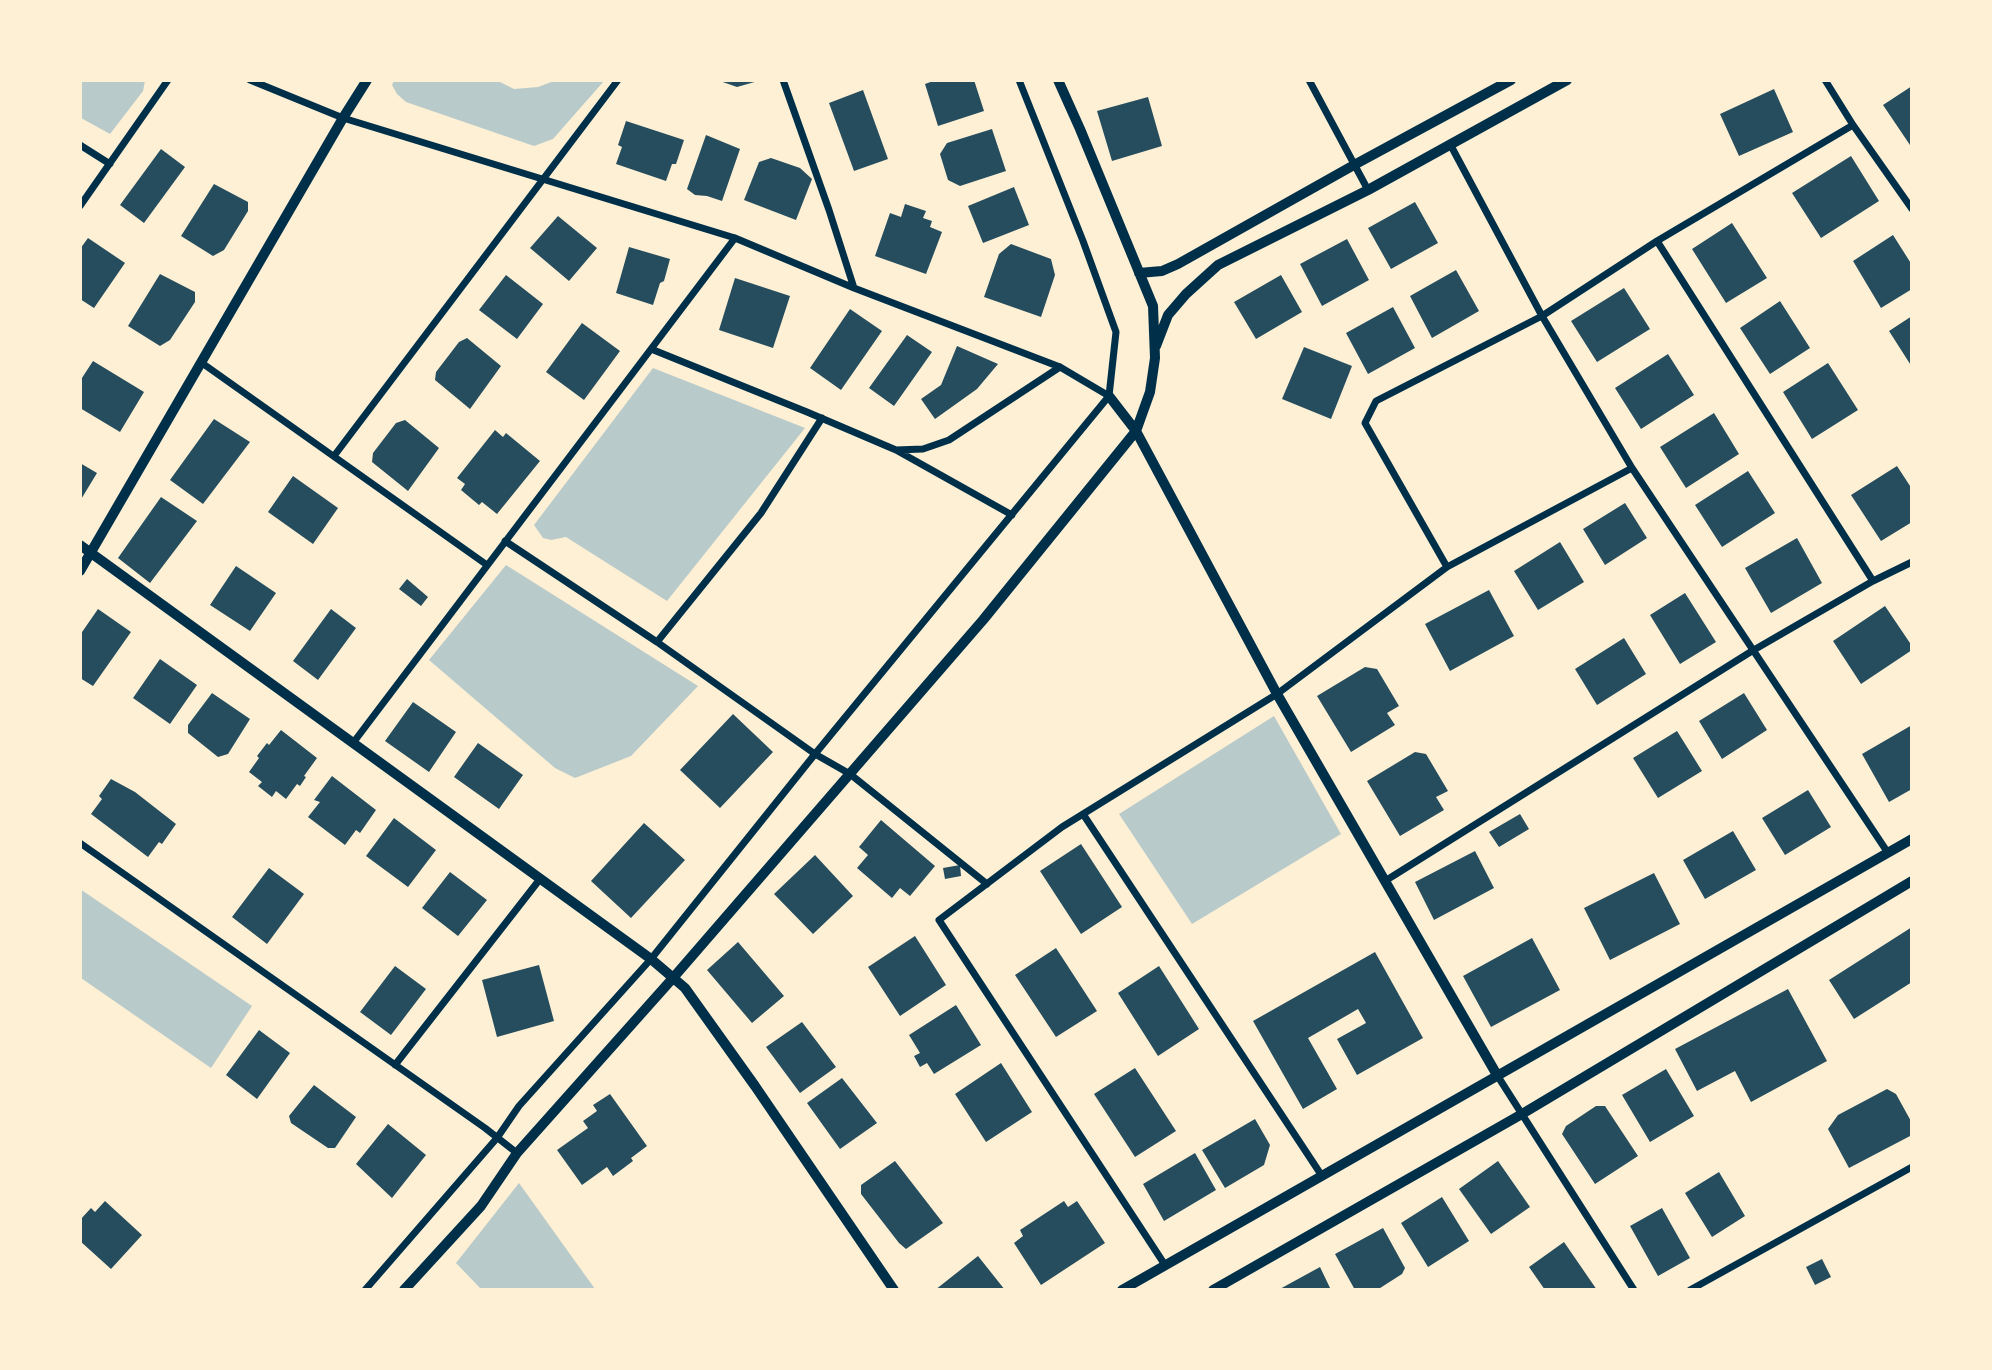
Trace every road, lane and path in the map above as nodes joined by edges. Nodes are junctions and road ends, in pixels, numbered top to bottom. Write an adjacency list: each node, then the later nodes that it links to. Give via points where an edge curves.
1 (168, 80): 16 (street)
2 (250, 80): 12 (street)
3 (367, 80): 12 (street)
4 (618, 80): 18 (street)
5 (783, 80): 25 (street)
6 (1019, 80): 31 (street, via 1116,332)
7 (1058, 80): 24 (street)
8 (1309, 80): 17 (street)
9 (1511, 80): 17 (street)
10 (1567, 80): 14 (street)
11 (1825, 80): 13 (street)
12 (343, 118): 18 (street); 29 (street)
13 (1853, 125): 21 (street); 23 (street)
14 (1451, 144): 19 (street); 26 (street)
15 (80, 145): 16 (street)
16 (110, 164): 20 (street)
17 (1354, 164): 19 (street); 24 (street, via 1178,264)
18 (544, 180): 22 (street); 35 (street)
19 (1368, 190): 28 (street, via 1218,265 1168,315)
20 (80, 206)
21 (1912, 209)
22 (735, 238): 25 (street); 27 (street)
23 (1657, 241): 26 (street); 45 (street)
24 (1139, 273): 28 (street, via 1153,306)
25 (854, 288): 30 (street)
26 (1542, 316): 36 (street); 43 (street, via 1376,401 1365,423)
27 (650, 349): 32 (street); 38 (street)
28 (1154, 349): 33 (street, via 1150,392)
29 (202, 363): 35 (street); 40 (street)
30 (1060, 367): 31 (street); 34 (street, via 949,440 923,449)
31 (1109, 396): 33 (street); 37 (street)
32 (822, 418): 34 (street); 46 (street, via 761,513)
33 (1136, 431): 48 (street); 51 (street, via 983,620)
34 (896, 450): 37 (street)
35 (334, 456): 42 (street)
36 (1632, 468): 43 (street); 47 (street)
37 (1012, 515): 50 (street)
38 (505, 541): 42 (street); 46 (street)
39 (80, 545): 40 (street)
40 (92, 553): 44 (street); 49 (street)
41 (1912, 562): 45 (street)
42 (487, 565): 49 (street)
43 (1447, 567): 48 (street)
44 (80, 571)
45 (1873, 581): 47 (street)
46 (657, 642): 50 (street)
47 (1752, 651): 55 (street); 57 (street)
48 (1277, 694): 52 (street); 57 (street)
49 (353, 743): 56 (street)
50 (815, 754): 51 (street); 60 (street)
51 (850, 774): 59 (street); 61 (street)
52 (1083, 814): 59 (street); 68 (street)
53 (1912, 839): 55 (main road)
54 (80, 843): 62 (street)
55 (1888, 853): 63 (main road)
56 (540, 879): 60 (street); 62 (street)
57 (1385, 881): 63 (street)
58 (1912, 881): 64 (main road)
59 (987, 884): 69 (street, via 939,920)
60 (651, 959): 61 (street); 65 (street, via 519,1106)
61 (673, 978): 66 (street); 72 (street, via 685,988 755,1086)
62 (395, 1065): 65 (street)
63 (1497, 1075): 64 (street); 68 (main road)
64 (1522, 1114): 74 (main road); 75 (street)
65 (497, 1138): 66 (street); 70 (street)
66 (517, 1153): 71 (street, via 481,1206)
67 (1912, 1167): 76 (street)
68 (1322, 1175): 69 (main road)
69 (1165, 1265): 73 (main road)
70 (365, 1290)
71 (404, 1290)
72 (894, 1290)
73 (1122, 1290)
74 (1213, 1290)
75 (1634, 1290)
76 (1690, 1290)

